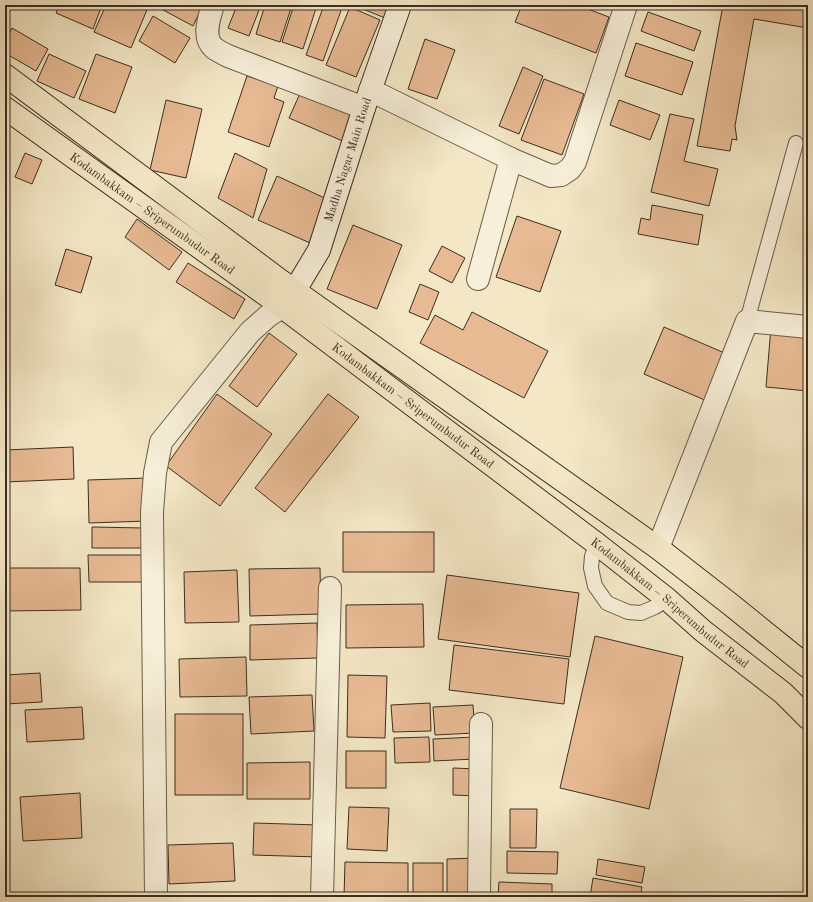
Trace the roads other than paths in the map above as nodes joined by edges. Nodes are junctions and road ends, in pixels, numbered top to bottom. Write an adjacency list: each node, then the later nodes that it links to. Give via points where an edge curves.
1 (213, 5): 5 (street, via 208,24 208,38 213,48 228,56)
2 (400, 5): 5 (street, Madha Nagar Main Road)
3 (626, 5): 8 (street, via 575,162 570,169 561,175 551,176)
4 (13, 81): 6 (street); 10 (main road, Kodambakkam – Sriperumbudur Road, via 268,272)
5 (367, 99): 8 (street); 10 (street, Madha Nagar Main Road, via 319,250)
6 (5, 108): 11 (main road, Kodambakkam – Sriperumbudur Road)
7 (796, 143): 12 (lane)
8 (511, 159): 9 (street)
9 (478, 279)
10 (296, 290): 11 (street, Madha Nagar Main Road); 15 (main road, Kodambakkam – Sriperumbudur Road)
11 (282, 307): 14 (main road, Kodambakkam – Sriperumbudur Road); 21 (street, Madha Nagar Main Road, via 250,332 161,442 152,512)
12 (747, 320): 13 (street); 15 (street)
13 (808, 327)
14 (597, 544): 17 (main road, Kodambakkam – Sriperumbudur Road); 17 (lane, via 591,568 595,586 607,603 628,612 641,613)
15 (658, 548): 18 (main road, Kodambakkam – Sriperumbudur Road)
16 (330, 588): 22 (street)
17 (667, 599): 19 (main road, Kodambakkam – Sriperumbudur Road, via 703,631 783,692)
18 (808, 667)
19 (808, 718)
20 (481, 724): 23 (street)
21 (156, 897)
22 (322, 897)
23 (479, 897)

